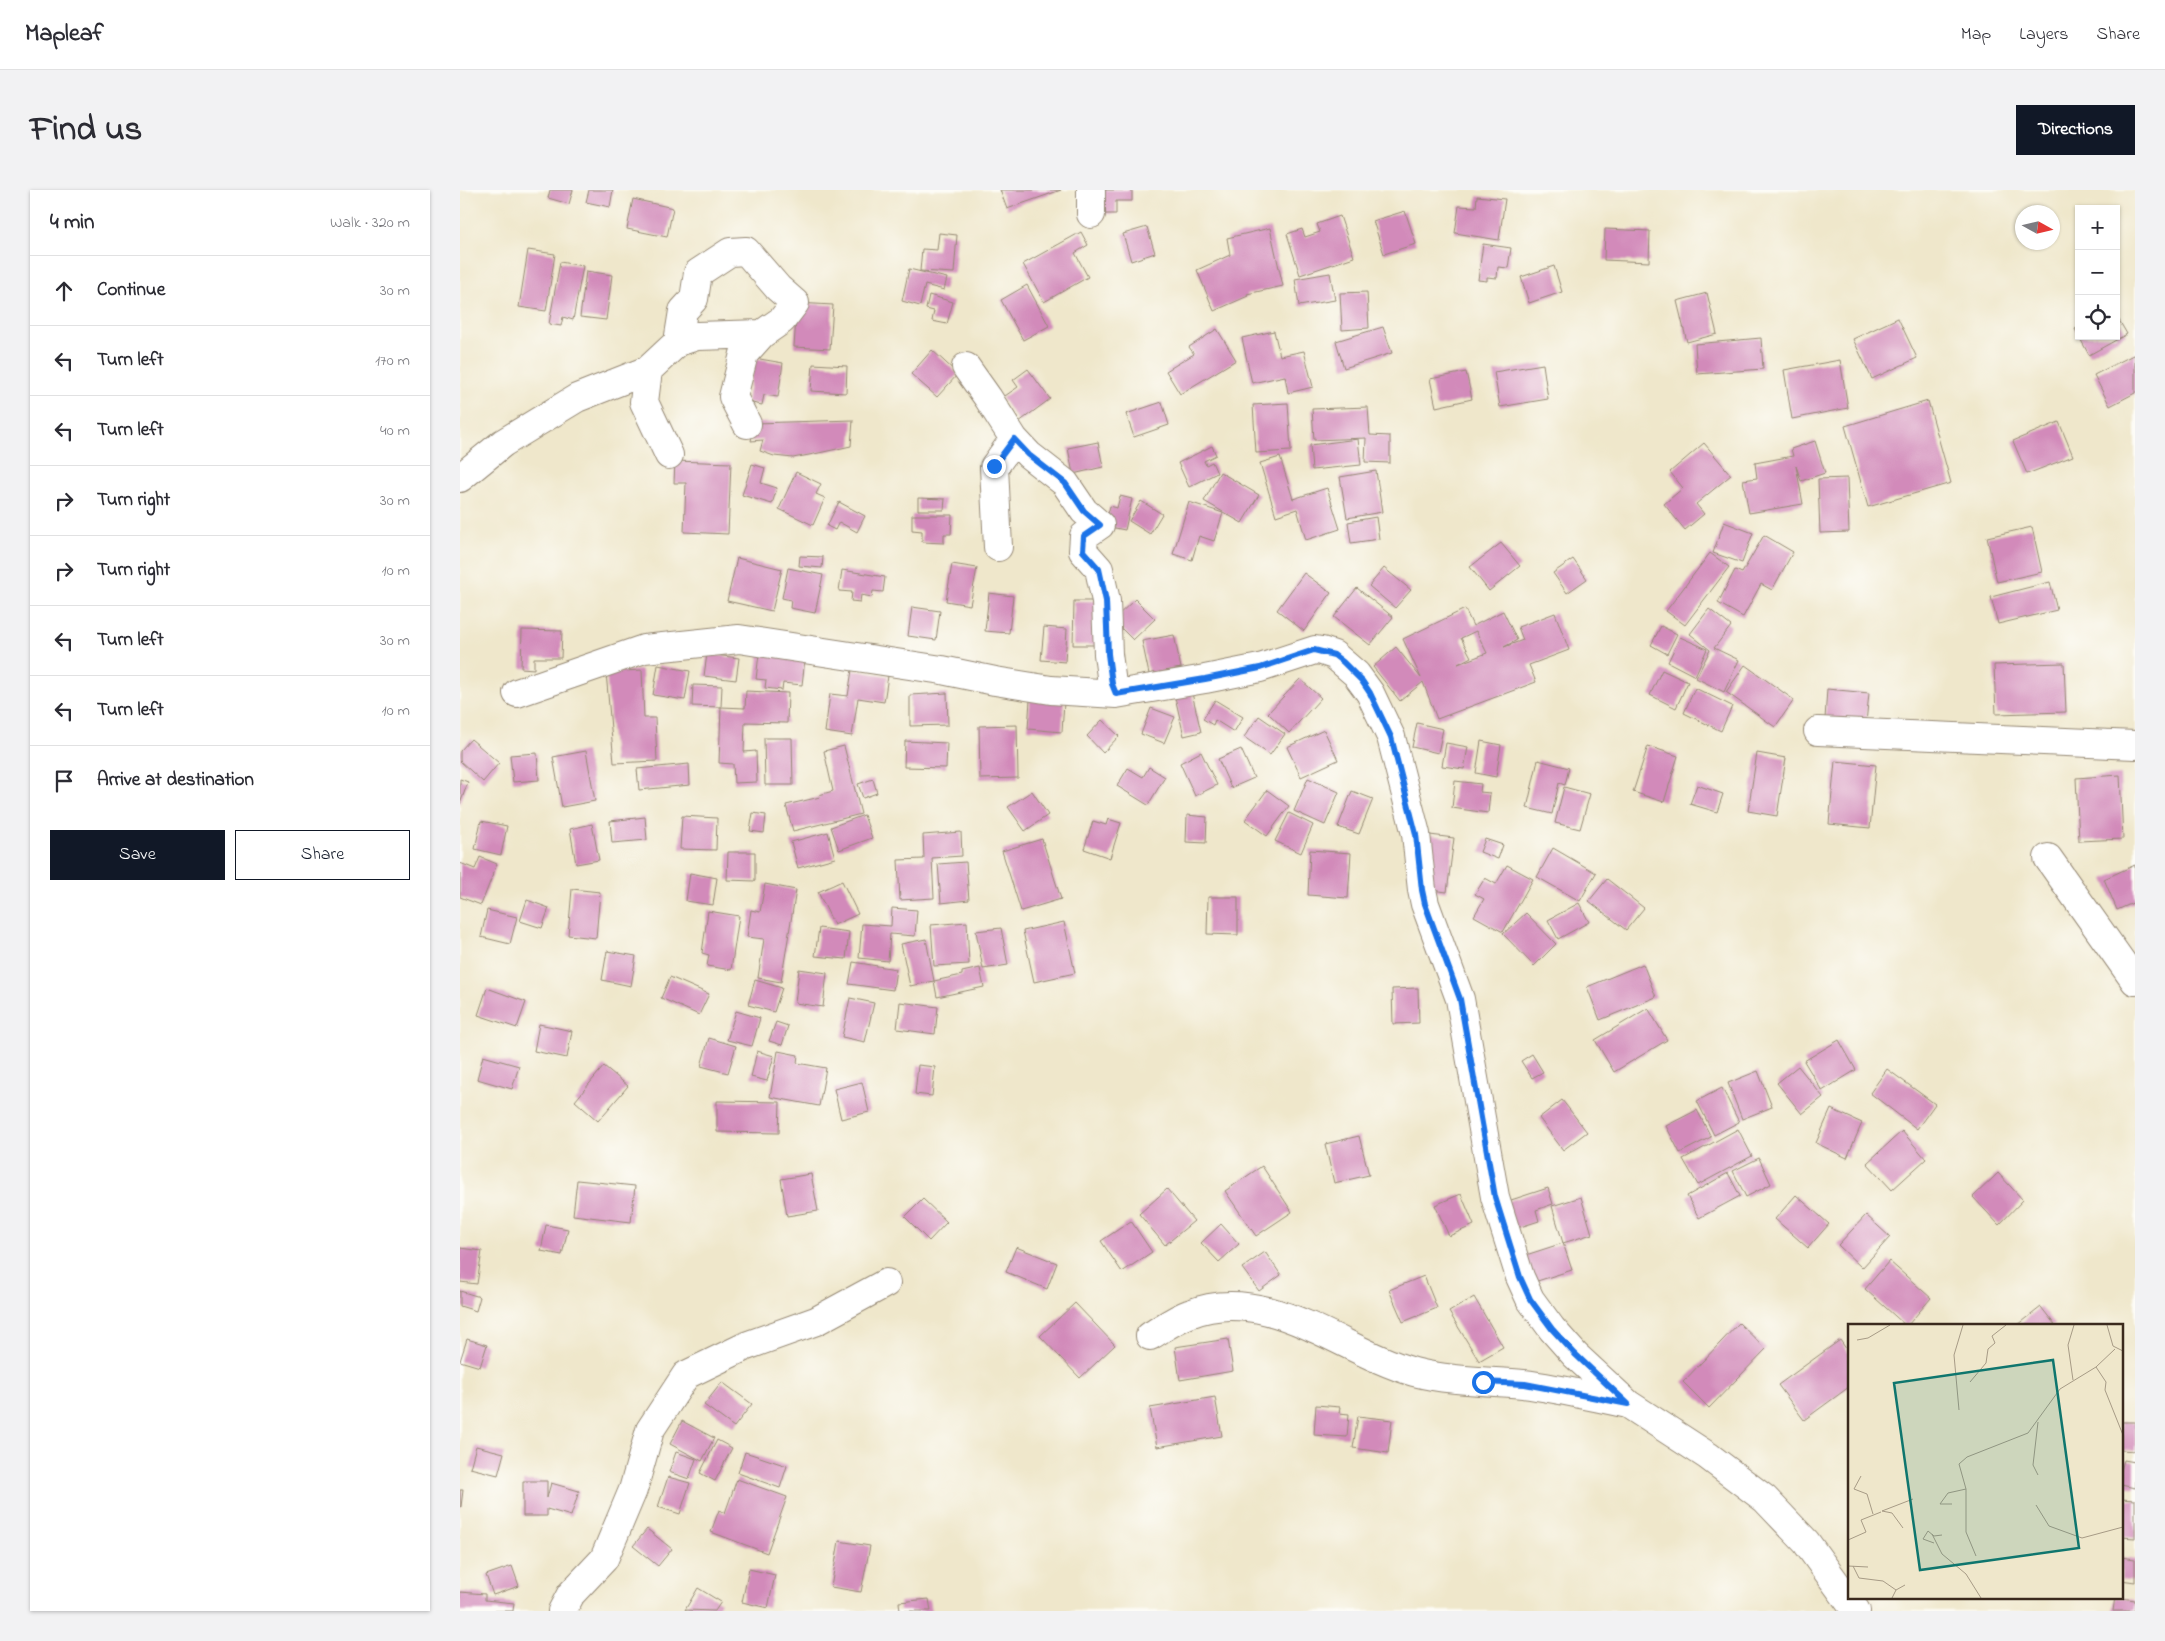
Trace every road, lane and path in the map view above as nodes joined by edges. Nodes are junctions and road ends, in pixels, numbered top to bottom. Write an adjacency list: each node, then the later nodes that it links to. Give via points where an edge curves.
1 (762, 334): 2 (street, via 697,336); 2 (street, via 782,320 795,303 746,251 730,252 698,273 694,299 683,311); 5 (street, via 744,354 734,397)
2 (678, 342): 4 (street)
3 (966, 367): 6 (street)
4 (648, 370): 7 (street, via 644,402); 8 (street, via 577,398 503,443)
5 (746, 424)
6 (1014, 439): 9 (street, via 994,466); 11 (street, via 1065,483 1084,511 1100,525 1084,536 1083,551 1099,569 1106,601 1108,654)
7 (669, 455)
8 (460, 478)
9 (998, 547)
10 (517, 693): 11 (street, via 644,649 739,639 942,670 995,682)
11 (1116, 694): 18 (street, via 1260,668 1314,650 1334,655 1362,681 1391,737 1416,834 1425,904 1460,999 1495,1197 1520,1277 1530,1299 1552,1329)
12 (1818, 731): 13 (street)
13 (2135, 745)
14 (2048, 858): 15 (street)
15 (2135, 981)
16 (886, 1283): 19 (street, via 816,1321 746,1346 686,1375 650,1430 633,1490 604,1559 571,1594)
17 (1150, 1336): 18 (street, via 1189,1314 1217,1307 1243,1306 1296,1319 1415,1372 1483,1382 1525,1384)
18 (1628, 1404): 20 (street, via 1708,1456 1764,1499 1806,1542)
19 (562, 1611)
20 (1856, 1611)

